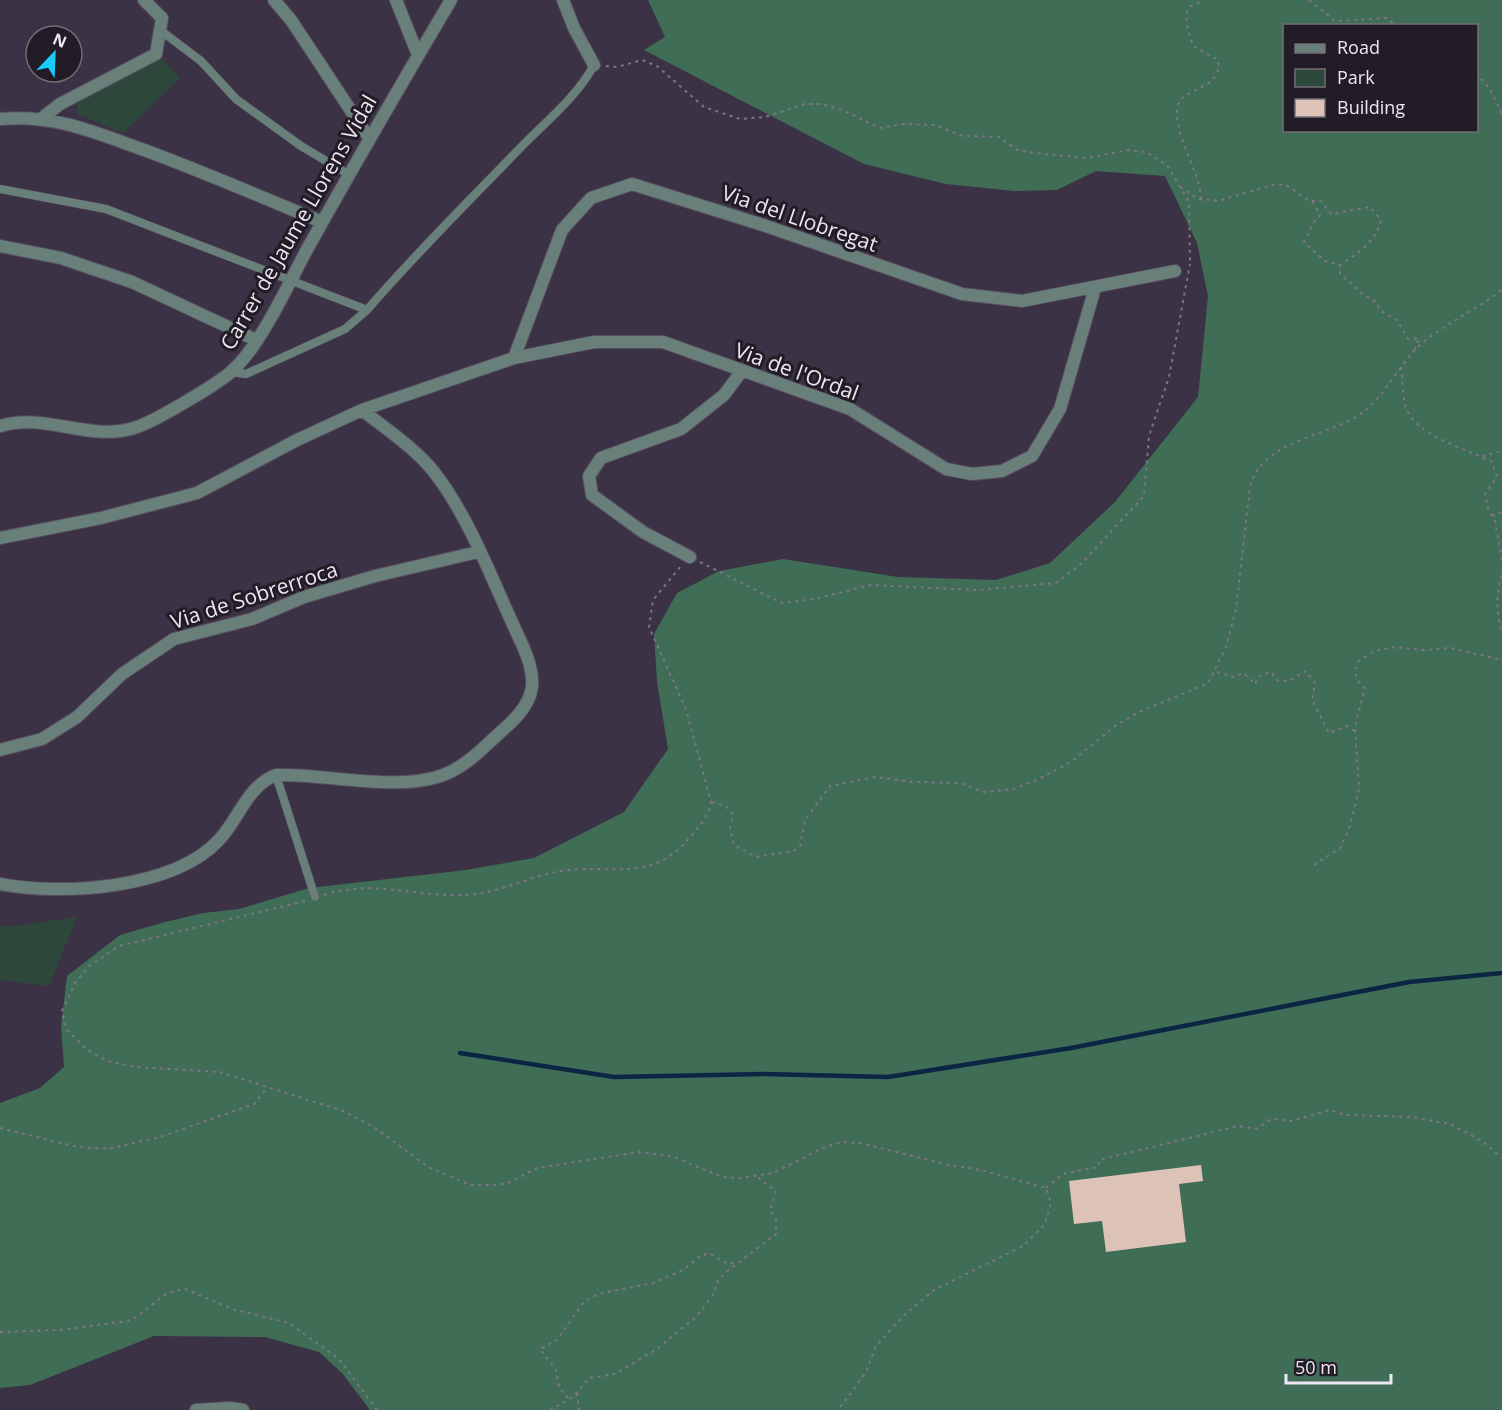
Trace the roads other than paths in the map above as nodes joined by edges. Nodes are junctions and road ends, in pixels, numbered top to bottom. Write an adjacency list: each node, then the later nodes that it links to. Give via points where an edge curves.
1 (144, 0): 6 (street, via 162,18)
2 (274, 0): 11 (street)
3 (396, 0): 7 (street)
4 (451, 0): 7 (street, Carrer de Jaume Llorens Vidal)
5 (564, 0): 8 (street)
6 (160, 30): 9 (street, via 156,54 60,104); 12 (lane, via 201,61 236,99)
7 (418, 55): 11 (street, Carrer de Jaume Llorens Vidal)
8 (594, 65): 19 (lane, via 556,111 410,260)
9 (42, 118): 10 (street); 14 (street, via 67,122 196,169)
10 (0, 119)
11 (369, 138): 12 (street, Carrer de Jaume Llorens Vidal)
12 (348, 174): 14 (street, Carrer de Jaume Llorens Vidal)
13 (0, 189): 17 (lane, via 106,209)
14 (322, 222): 17 (street, Carrer de Jaume Llorens Vidal)
15 (0, 246): 20 (street, via 60,258 132,282)
16 (1175, 271): 18 (street, Via del Llobregat)
17 (289, 281): 19 (lane); 20 (street, Carrer de Jaume Llorens Vidal)
18 (1095, 288): 21 (street, Via del Llobregat, via 1022,301 962,294 632,184 591,198 562,230); 23 (street, Via de l'Ordal, via 1060,409 1032,456 1002,471 972,474 946,470 850,409)
19 (367, 310): 22 (lane, via 335,334 246,374)
20 (256, 340): 22 (street, Carrer de Jaume Llorens Vidal)
21 (514, 358): 23 (street, Via de l'Ordal, via 594,342 663,342); 24 (street, Via de l'Ordal)
22 (232, 372): 25 (street, Carrer de Jaume Llorens Vidal, via 151,421 120,432 32,422)
23 (741, 372): 28 (street, via 724,395 681,429 600,458 589,476 592,495 644,532)
24 (362, 410): 26 (street, Via de l'Ordal, via 197,494); 27 (street, via 418,454 434,472 456,504)
25 (0, 426)
26 (0, 538)
27 (478, 552): 29 (street, Via de Sobrerroca, via 365,579 304,597 252,619 174,639 122,674 69,723 42,739); 30 (street, via 533,667 532,688 515,719 462,765 434,778 389,781)
28 (690, 557)
29 (0, 750)
30 (276, 775): 31 (street, via 260,784 216,843 175,867 113,886 45,890); 32 (lane)
31 (0, 884)
32 (315, 897)
33 (196, 1410): 34 (street)
34 (243, 1410)

